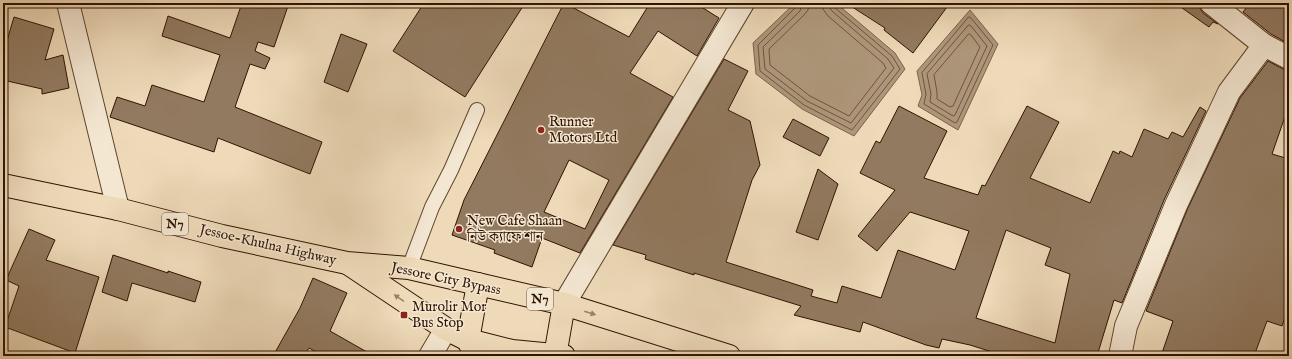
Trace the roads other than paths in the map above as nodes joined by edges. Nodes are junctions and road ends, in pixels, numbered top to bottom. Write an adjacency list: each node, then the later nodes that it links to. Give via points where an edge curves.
1 (68, 3): 8 (street)
2 (743, 3): 12 (street)
3 (1210, 3): 4 (street)
4 (1264, 46): 5 (street); 18 (street, via 1228,92 1176,205 1126,326)
5 (1289, 58)
6 (477, 110): 10 (lane, via 432,207)
7 (3, 185): 8 (highway, Jessoe-Khulna Highway / N7)
8 (118, 209): 9 (highway, Jessoe-Khulna Highway / N7, via 222,236)
9 (347, 263): 10 (highway, Jessore City Bypass / N7); 13 (highway, Jessore City Bypass / N7, one-way to 9)
10 (409, 268): 11 (highway, Jessore City Bypass / N7)
11 (478, 284): 12 (highway, Jessore City Bypass / N7); 14 (highway)
12 (564, 304): 16 (highway); 17 (highway, Jessore City Bypass / N7, one-way to 17)
13 (446, 329): 14 (highway, Jessore City Bypass / N7); 15 (street)
14 (472, 348): 16 (highway, Jessore City Bypass / N7)
15 (430, 356)
16 (558, 356)
17 (729, 356)
18 (1120, 356)

